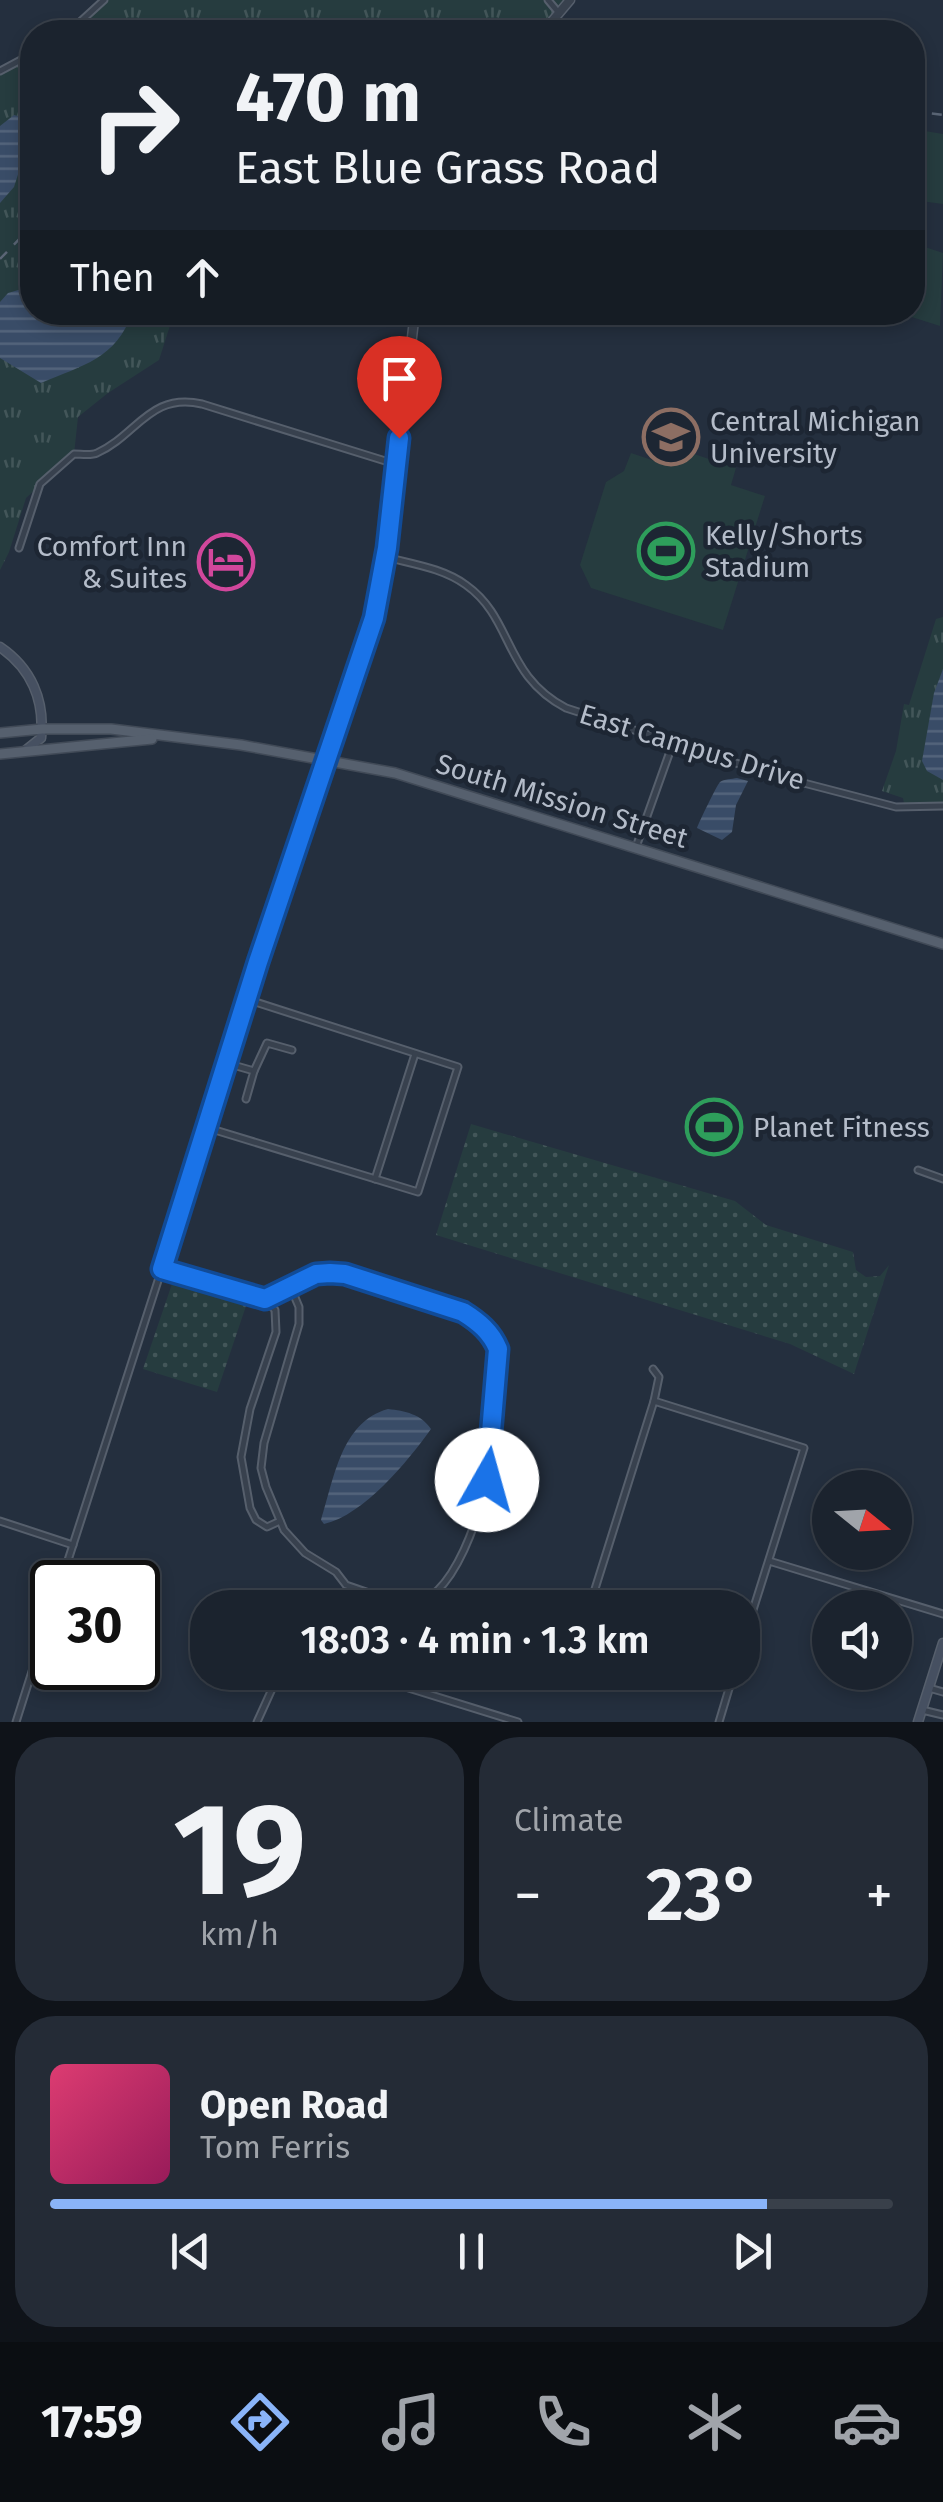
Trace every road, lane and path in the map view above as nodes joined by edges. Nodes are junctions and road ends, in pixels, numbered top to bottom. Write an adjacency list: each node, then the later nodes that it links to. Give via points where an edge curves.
1 (104, 0): 5 (street)
2 (548, 0): 4 (street)
3 (570, 0): 4 (street)
4 (558, 12): 6 (street)
5 (82, 20)
6 (552, 20)
7 (413, 325): 8 (street)
8 (396, 464): 9 (street, via 188,400 166,404 95,455 74,454 46,476); 10 (street)
9 (18, 548)
10 (386, 557): 15 (street, East Campus Drive, via 452,576 474,592 497,621 520,670 555,702); 18 (street, via 374,618)
11 (0, 647): 12 (main road, via 34,685)
12 (42, 729): 13 (main road, South Mission Street); 14 (main road, South Mission Street); 16 (main road, via 38,743)
13 (0, 733)
14 (160, 738): 16 (main road, South Mission Street); 18 (main road, South Mission Street)
15 (673, 743): 19 (street, East Campus Drive, via 883,804); 20 (street)
16 (23, 752): 17 (main road, South Mission Street)
17 (0, 754)
18 (326, 759): 20 (main road, South Mission Street, via 458,791); 22 (street)
19 (943, 806)
20 (636, 847): 21 (main road, South Mission Street)
21 (943, 944)
22 (246, 999): 24 (street); 25 (street)
23 (292, 1050): 26 (street, via 266,1042)
24 (415, 1054): 31 (street); 31 (street, via 458,1066 418,1192)
25 (226, 1063): 26 (street); 28 (street)
26 (254, 1071): 27 (street)
27 (246, 1099)
28 (206, 1127): 31 (street); 32 (street)
29 (918, 1170): 30 (street)
30 (943, 1179)
31 (375, 1180)
32 (162, 1269): 34 (street); 39 (street)
33 (291, 1288): 34 (street); 38 (street, via 299,1324 262,1468); 38 (street, via 316,1274 345,1274 463,1312 493,1337 499,1366 487,1480 462,1557 432,1595 410,1606 346,1585 304,1553)
34 (265, 1299): 38 (street, via 275,1310 276,1332 241,1457 256,1520 268,1527)
35 (652, 1370): 36 (street, via 659,1377)
36 (654, 1401): 41 (street, via 804,1448); 42 (street)
37 (0, 1521): 39 (street)
38 (280, 1521)
39 (73, 1545): 40 (street)
40 (68, 1560)
41 (769, 1560): 43 (street); 44 (street)
42 (595, 1590)
43 (759, 1590)
44 (943, 1614)
45 (943, 1643): 47 (main road)
46 (30, 1678): 54 (street)
47 (929, 1688): 51 (street); 52 (main road)
48 (271, 1690): 55 (street)
49 (415, 1690): 56 (street)
50 (727, 1690): 57 (street)
51 (943, 1692)
52 (922, 1710): 53 (street); 58 (main road)
53 (943, 1715)
54 (16, 1722)
55 (257, 1722)
56 (518, 1722)
57 (718, 1722)
58 (918, 1722)

